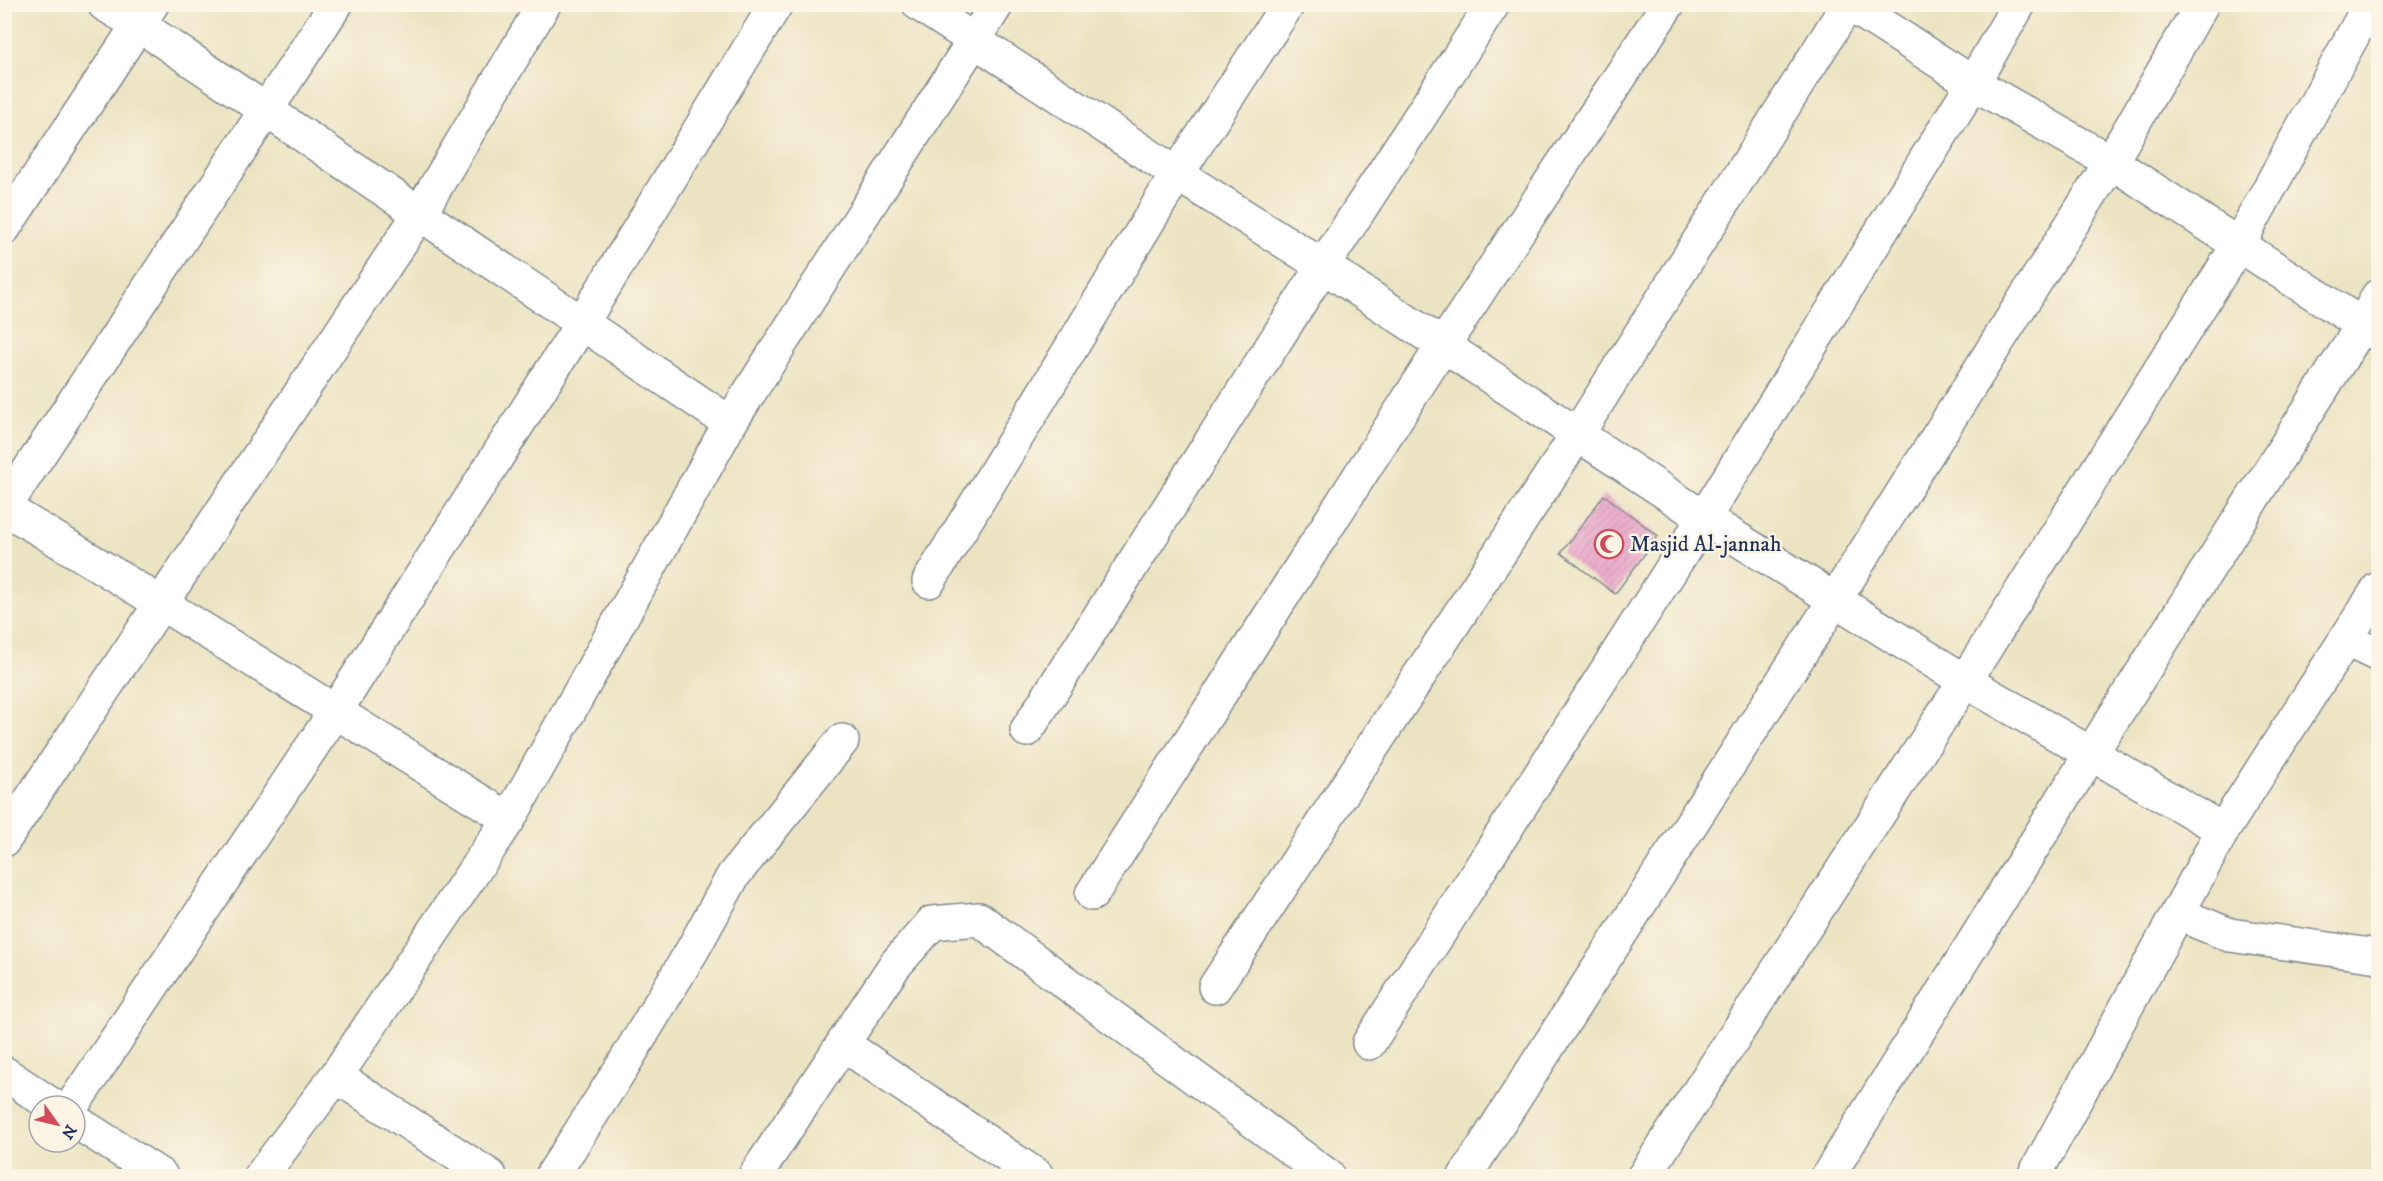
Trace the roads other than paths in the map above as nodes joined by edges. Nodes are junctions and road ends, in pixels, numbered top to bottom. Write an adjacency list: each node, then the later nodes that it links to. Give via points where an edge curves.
1 (104, 4): 14 (street)
2 (336, 4): 17 (street)
3 (544, 4): 20 (street)
4 (776, 4): 25 (street)
5 (919, 4): 15 (street)
6 (997, 4): 15 (street)
7 (1288, 4): 19 (street)
8 (1493, 4): 23 (street)
9 (1668, 4): 27 (street)
10 (1849, 4): 16 (street); 29 (street)
11 (2019, 4): 16 (street)
12 (2202, 4): 18 (street)
13 (2370, 4): 22 (street)
14 (145, 15): 17 (street); 21 (street)
15 (974, 41): 19 (street); 28 (street)
16 (1973, 83): 18 (street); 31 (street)
17 (266, 110): 20 (street); 30 (street)
18 (2111, 162): 22 (street); 34 (street)
19 (1177, 174): 23 (street); 32 (street)
20 (420, 213): 25 (street); 35 (street)
21 (4, 228)
22 (2239, 244): 26 (street); 38 (street)
23 (1323, 266): 27 (street); 40 (street)
24 (2379, 296): 26 (street)
25 (582, 323): 28 (street); 39 (street)
26 (2371, 330): 42 (street)
27 (1442, 347): 29 (street); 46 (street)
28 (730, 423): 43 (street)
29 (1577, 435): 31 (street); 49 (street)
30 (4, 508): 35 (street)
31 (1704, 518): 34 (street); 50 (street)
32 (929, 581)
33 (2379, 589): 36 (street)
34 (1836, 598): 38 (street); 64 (street)
35 (163, 603): 39 (street); 45 (street)
36 (2347, 640): 37 (street); 44 (street)
37 (2379, 655)
38 (1965, 681): 42 (street); 65 (street)
39 (335, 712): 43 (street); 55 (street)
40 (1027, 730)
41 (842, 741): 61 (street, via 733,876 622,1067)
42 (2092, 752): 44 (street); 66 (street)
43 (509, 819): 53 (street)
44 (2223, 830): 47 (street)
45 (4, 840)
46 (1092, 894)
47 (2178, 914): 48 (street, via 2230,935); 67 (street)
48 (2379, 956)
49 (1215, 987)
50 (1368, 1043)
51 (843, 1044): 57 (street); 62 (street); 63 (street, via 895,965 932,923 979,919)
52 (4, 1073): 54 (street)
53 (336, 1076): 59 (street); 60 (street)
54 (35, 1094)
55 (80, 1094)
56 (87, 1129): 58 (street)
57 (768, 1171)
58 (161, 1176)
59 (261, 1176)
60 (490, 1176)
61 (552, 1176)
62 (1037, 1176)
63 (1328, 1176)
64 (1465, 1176)
65 (1644, 1176)
66 (1828, 1176)
67 (2034, 1176)

